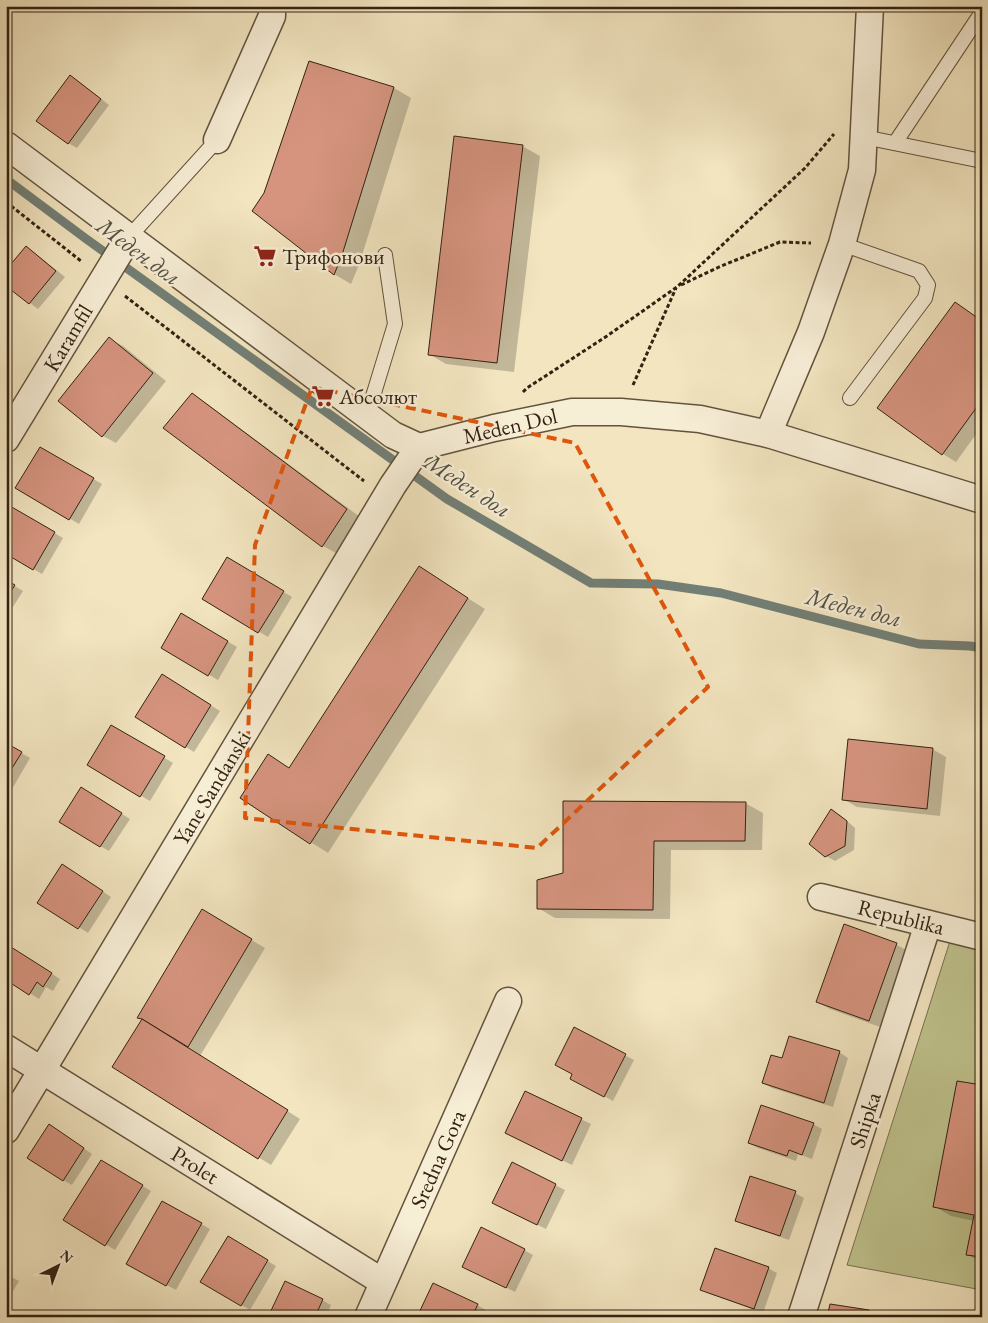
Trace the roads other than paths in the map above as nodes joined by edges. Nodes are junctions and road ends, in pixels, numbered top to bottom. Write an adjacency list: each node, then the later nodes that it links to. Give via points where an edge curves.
1 (272, 6): 5 (street, via 272,16)
2 (870, 6): 4 (street)
3 (982, 12): 6 (lane)
4 (864, 137): 6 (lane); 9 (street, via 862,170)
5 (217, 140): 11 (lane)
6 (895, 143): 8 (lane)
7 (6, 145): 11 (street)
8 (982, 161)
9 (842, 244): 12 (lane, via 919,271 928,285 925,298); 14 (street, via 811,332)
10 (385, 255): 13 (lane, via 395,324)
11 (116, 259): 13 (street); 15 (street, Karamfil)
12 (850, 398)
13 (367, 416): 16 (street)
14 (768, 434): 16 (street, Meden Dol, via 700,419 621,412 572,412 494,428); 17 (street, Meden Dol)
15 (6, 439)
16 (415, 454): 23 (street, Yane Sandanski, via 389,491)
17 (982, 500)
18 (821, 897): 19 (street, Republika)
19 (928, 924): 20 (street, Republika); 27 (street, Shipka)
20 (982, 937)
21 (508, 1001): 25 (street, Sredna Gora)
22 (6, 1048): 23 (street, Prolet)
23 (42, 1070): 24 (street, Yane Sandanski); 25 (street, Prolet)
24 (6, 1130)
25 (383, 1282): 26 (street, Sredna Gora)
26 (368, 1317)
27 (801, 1317)

